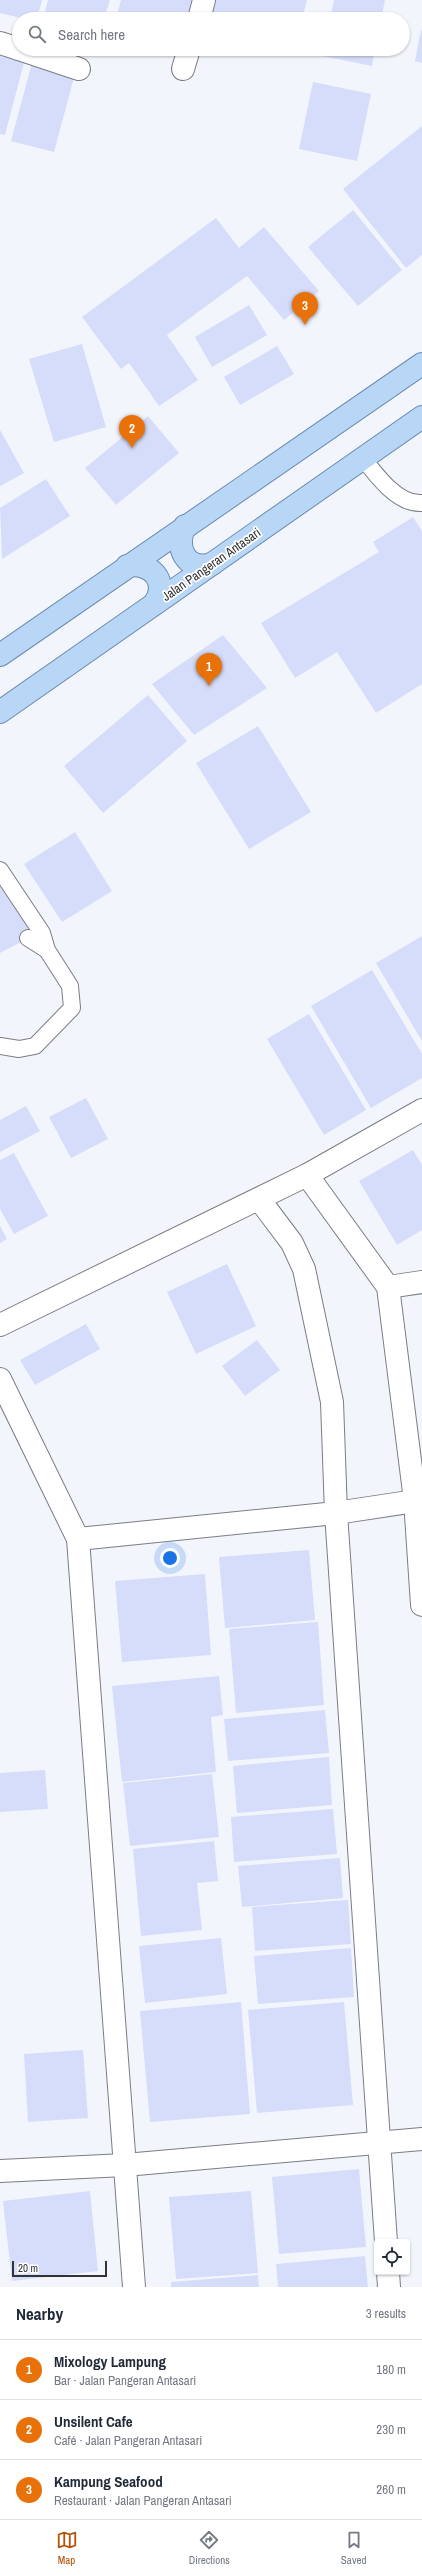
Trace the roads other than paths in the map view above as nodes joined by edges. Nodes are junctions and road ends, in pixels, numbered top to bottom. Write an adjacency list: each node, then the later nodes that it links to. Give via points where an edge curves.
1 (204, 0): 2 (street)
2 (201, 12)
3 (0, 42): 4 (street)
4 (12, 46)
5 (40, 56): 6 (street)
6 (79, 69)
7 (422, 364): 11 (main road)
8 (422, 417): 9 (main road, Jalan Pangeran Antasari)
9 (363, 458): 10 (lane, via 381,483 406,499); 12 (main road, Jalan Pangeran Antasari)
10 (422, 503)
11 (184, 526): 12 (main road, via 180,544 184,556 192,564); 13 (main road)
12 (212, 564): 14 (main road, Jalan Pangeran Antasari)
13 (127, 566): 14 (main road, via 145,566 156,574 160,587); 15 (main road)
14 (154, 604): 16 (main road, Jalan Pangeran Antasari)
15 (0, 655)
16 (0, 712)
17 (0, 870): 19 (lane, via 42,933)
18 (28, 938): 19 (lane)
19 (46, 950): 20 (lane, via 70,986 72,1008 35,1046 19,1049)
20 (0, 1046)
21 (422, 1110): 22 (street)
22 (307, 1176): 23 (street); 25 (street)
23 (259, 1199): 26 (street); 29 (street, via 292,1243 304,1269 332,1402)
24 (422, 1282): 25 (street)
25 (388, 1287): 28 (street)
26 (0, 1325)
27 (0, 1379): 30 (street)
28 (419, 1500): 29 (street); 31 (street)
29 (336, 1513): 30 (street); 33 (street)
30 (78, 1539): 34 (street)
31 (422, 1605)
32 (422, 2139): 33 (street)
33 (387, 2143): 34 (street); 36 (street)
34 (125, 2165): 35 (street); 38 (street)
35 (0, 2171)
36 (386, 2239)
37 (388, 2275): 39 (street)
38 (134, 2287)
39 (389, 2287)

